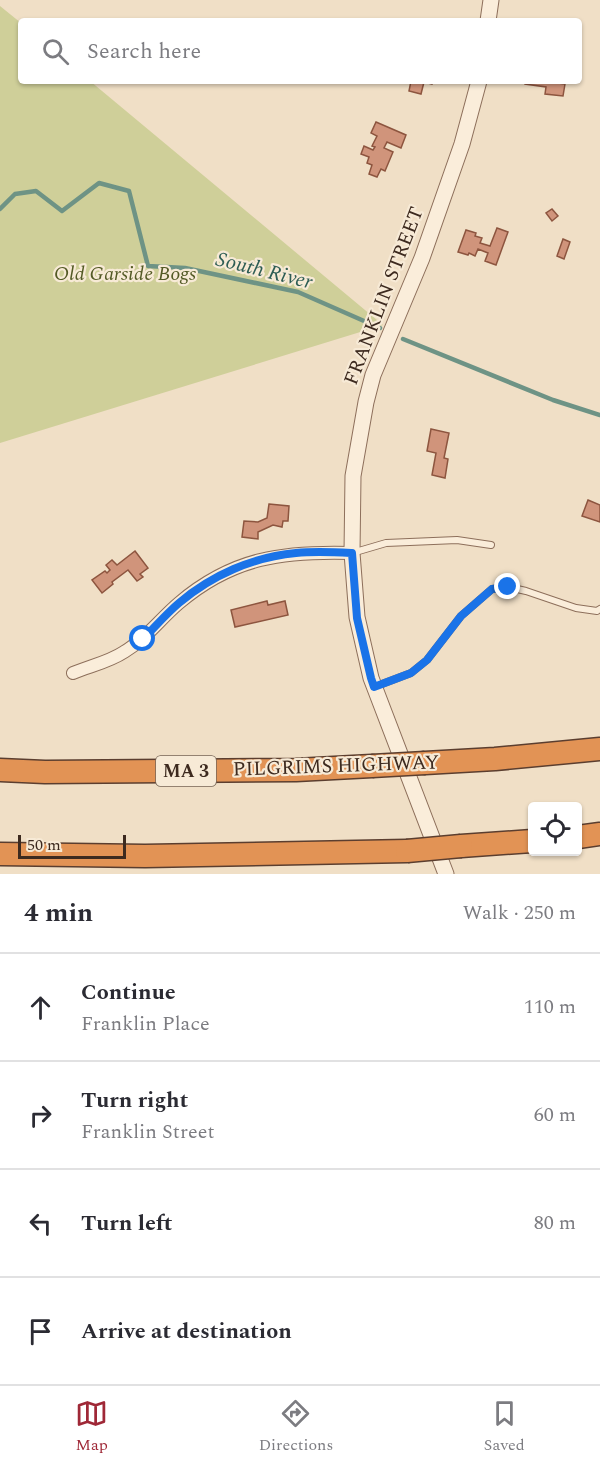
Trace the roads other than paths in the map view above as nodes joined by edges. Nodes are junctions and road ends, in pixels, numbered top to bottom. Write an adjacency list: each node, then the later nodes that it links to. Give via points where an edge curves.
1 (490, 0): 2 (street)
2 (488, 18)
3 (478, 84): 5 (street, FRANKLIN STREET, via 433,227 373,375 353,476)
4 (491, 545): 5 (lane, via 457,540 386,543)
5 (352, 553): 7 (street, via 294,553 237,567 178,603 143,639 123,653); 8 (street, FRANKLIN STREET, via 357,618)
6 (600, 609): 8 (lane, via 576,608 508,587 492,589 461,616 427,660 411,673)
7 (73, 673)
8 (374, 687): 15 (street, FRANKLIN STREET)
9 (600, 749): 10 (highway, PILGRIMS HIGHWAY / MA 3, bridge, via 296,770)
10 (0, 770)
11 (600, 834): 12 (highway)
12 (582, 836)
13 (528, 841): 14 (highway, bridge, via 407,851 145,856)
14 (0, 854)
15 (446, 874)

